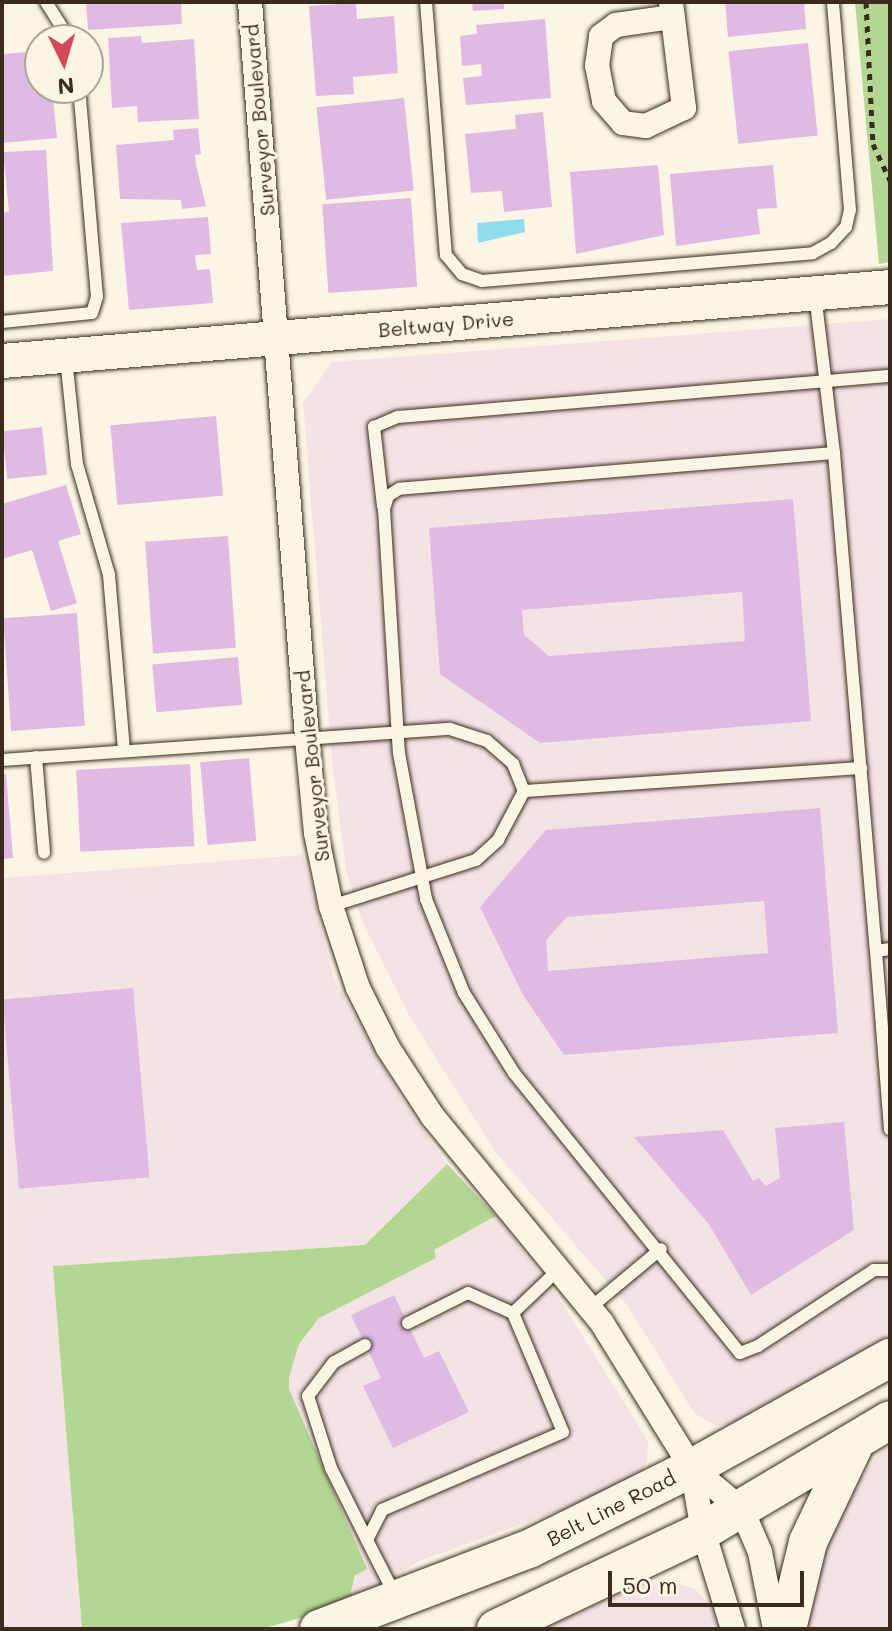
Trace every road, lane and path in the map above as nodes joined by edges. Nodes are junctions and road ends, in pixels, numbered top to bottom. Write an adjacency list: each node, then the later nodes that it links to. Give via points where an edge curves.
1 (46, 2): 7 (lane)
2 (250, 2): 13 (street, Surveyor Boulevard)
3 (426, 2): 4 (lane, via 446,255 462,274 482,281 813,253 831,243 846,227 850,210)
4 (833, 2)
5 (866, 2): 9 (path, via 873,144)
6 (672, 9): 6 (street, via 616,25 601,36 597,66 604,101 623,123 646,126 684,108)
7 (60, 24)
8 (80, 104): 12 (lane, via 97,297 92,313)
9 (890, 180)
10 (890, 287): 11 (street, Beltway Drive)
11 (815, 293): 13 (street, Beltway Drive); 17 (lane)
12 (2, 322)
13 (277, 339): 14 (street, Beltway Drive); 21 (street, Surveyor Boulevard)
14 (66, 355): 15 (street, Beltway Drive); 22 (lane, via 77,464 109,575)
15 (2, 361)
16 (890, 376): 17 (lane)
17 (825, 382): 18 (lane); 19 (lane, via 384,421 374,427)
18 (834, 453): 19 (lane, via 399,489 388,496); 25 (lane)
19 (384, 509): 20 (lane)
20 (398, 734): 21 (lane); 26 (lane, via 450,729 487,741 513,764); 28 (lane)
21 (307, 738): 22 (lane); 29 (street, Surveyor Boulevard, via 316,833)
22 (124, 750): 23 (lane)
23 (36, 757): 24 (lane); 27 (lane)
24 (2, 760)
25 (861, 768): 26 (lane); 31 (lane)
26 (524, 791): 28 (lane, via 498,840 476,860)
27 (44, 853)
28 (422, 877): 29 (lane); 33 (lane, via 464,993 514,1073)
29 (331, 906): 34 (street, Surveyor Boulevard, via 358,988 388,1048 433,1117)
30 (890, 949): 31 (lane)
31 (876, 951): 32 (lane)
32 (890, 1129)
33 (661, 1249): 35 (lane, via 740,1353 874,1270); 36 (lane)
34 (559, 1269): 36 (street, Surveyor Boulevard); 37 (lane)
35 (890, 1270)
36 (590, 1308): 43 (street, Surveyor Boulevard)
37 (513, 1313): 38 (lane, via 468,1293); 46 (lane, via 563,1432 382,1510)
38 (408, 1323)
39 (365, 1345): 46 (lane, via 334,1362 308,1396 331,1468)
40 (890, 1358): 43 (main road, Belt Line Road)
41 (890, 1420): 42 (main road)
42 (856, 1441): 44 (main road); 52 (main road, via 808,1542)
43 (692, 1468): 44 (street, Surveyor Boulevard); 45 (street, Surveyor Boulevard); 47 (main road, Belt Line Road, via 529,1549)
44 (742, 1510): 45 (main road); 51 (street, Surveyor Boulevard, via 760,1552)
45 (703, 1531): 49 (main road); 50 (street, Surveyor Boulevard)
46 (367, 1540): 47 (lane)
47 (398, 1601): 48 (main road, Belt Line Road)
48 (319, 1629)
49 (496, 1629)
50 (733, 1629)
51 (775, 1629)
52 (787, 1629)

